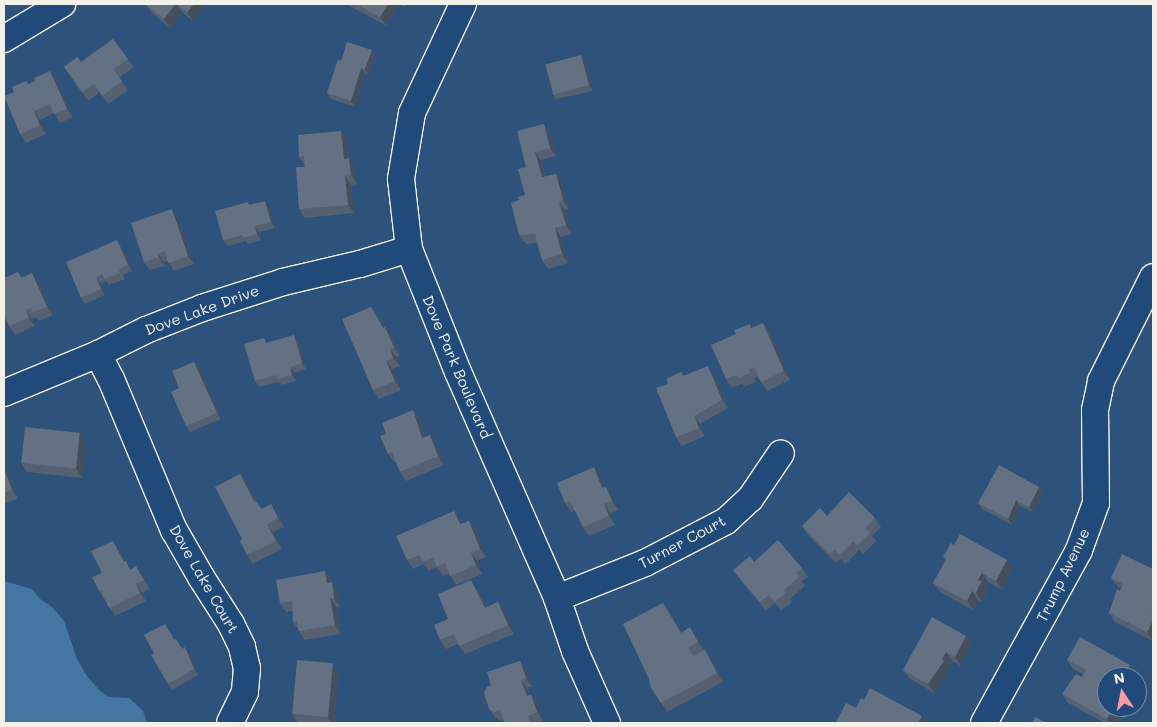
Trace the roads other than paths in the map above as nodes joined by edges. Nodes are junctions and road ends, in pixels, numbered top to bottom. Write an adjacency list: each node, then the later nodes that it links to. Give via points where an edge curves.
1 (62, 4): 3 (street)
2 (463, 4): 4 (street, Dove Park Boulevard, via 412,113 401,179)
3 (4, 39)
4 (409, 249): 6 (street, Dove Lake Drive, via 283,282 202,308 146,330); 9 (street, Dove Park Boulevard, via 458,372)
5 (1153, 277): 12 (street, Trump Avenue, via 1101,381 1094,410 1096,503 1079,550)
6 (98, 354): 7 (street, Dove Lake Drive); 10 (street, Dove Lake Court, via 174,530 242,647 247,668 245,692)
7 (4, 394)
8 (781, 453): 9 (street, Turner Court, via 750,499 726,520 645,563)
9 (557, 598): 11 (street, Dove Park Boulevard, via 575,651)
10 (230, 723)
11 (607, 723)
12 (984, 723)

